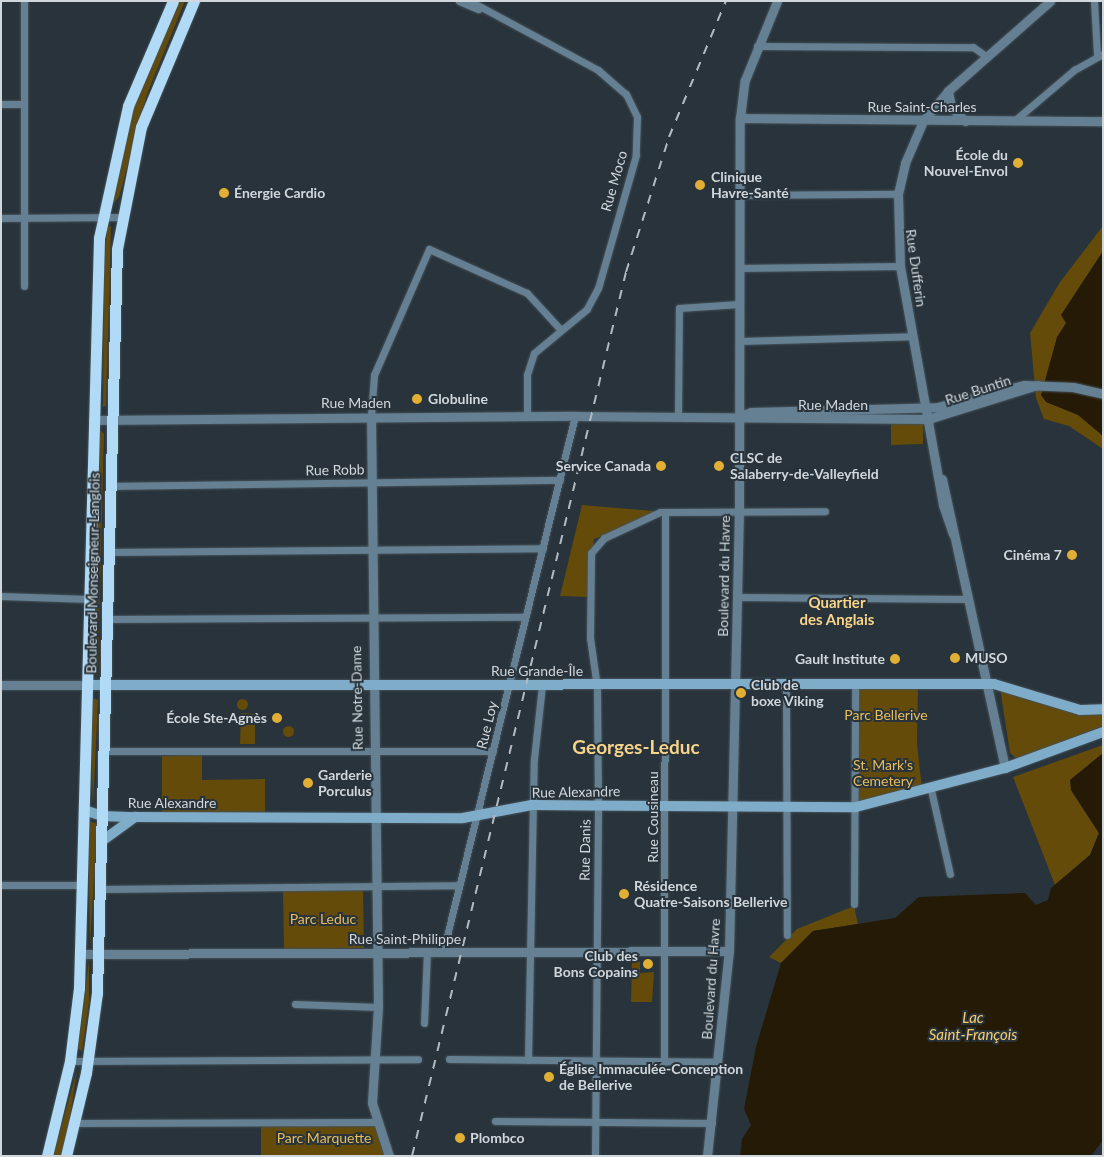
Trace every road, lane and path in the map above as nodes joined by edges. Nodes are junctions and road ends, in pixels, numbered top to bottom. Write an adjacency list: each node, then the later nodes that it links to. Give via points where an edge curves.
1 (24, 1): 15 (street)
2 (173, 1): 23 (highway, Boulevard Monseigneur-Langlois, via 131,96)
3 (194, 1): 24 (highway, Boulevard Monseigneur-Langlois, via 147,109)
4 (459, 1): 9 (street, Rue Moco)
5 (470, 1): 9 (street, Rue Moco)
6 (777, 1): 10 (street, Boulevard du Havre)
7 (1050, 1): 12 (street, Rue Dufferin)
8 (1094, 1): 11 (street)
9 (481, 10): 31 (street, Rue Moco, via 598,70 626,94 635,112 636,155 598,288 587,309)
10 (756, 46): 12 (street, via 973,47); 16 (street, Boulevard du Havre)
11 (1100, 54): 19 (street)
12 (986, 56): 13 (street, Rue Dufferin)
13 (948, 91): 17 (street, Rue Dufferin); 18 (street, via 951,107)
14 (1, 104): 15 (street)
15 (24, 104): 26 (street)
16 (740, 118): 17 (street, Rue Saint-Charles); 22 (street, Boulevard du Havre)
17 (923, 121): 18 (street, Rue Saint-Charles); 21 (street, Rue Dufferin, via 905,163)
18 (965, 121): 19 (street, Rue Saint-Charles)
19 (1014, 121): 20 (street, Rue Saint-Charles)
20 (1103, 121)
21 (898, 194): 22 (street); 27 (street, Rue Dufferin)
22 (740, 195): 28 (street, Boulevard du Havre)
23 (102, 217): 24 (street); 26 (street); 43 (highway, Boulevard Monseigneur-Langlois)
24 (121, 217): 44 (highway, Boulevard Monseigneur-Langlois)
25 (1, 218): 26 (street)
26 (24, 218): 29 (street)
27 (900, 266): 28 (street); 32 (street, Rue Dufferin)
28 (739, 268): 30 (street, Boulevard du Havre)
29 (24, 286)
30 (739, 304): 33 (street, Boulevard du Havre); 41 (street, via 679,308)
31 (561, 330): 37 (street, Rue Notre-Dame, via 527,293 429,249 374,375); 38 (street, Rue Moco, via 529,362)
32 (913, 336): 33 (street); 36 (street, Rue Dufferin)
33 (739, 341): 40 (street, Boulevard du Havre)
34 (1040, 385): 35 (street, Rue Buntin); 36 (street, Rue Buntin, via 1013,386); 42 (street, Rue Buntin)
35 (1103, 394)
36 (926, 408): 40 (street, Rue Maden, via 751,412); 42 (street, Rue Dufferin)
37 (371, 416): 38 (street, Rue Maden); 44 (street, Rue Maden); 46 (street, Rue Notre-Dame)
38 (526, 416): 39 (street, Rue Maden)
39 (575, 416): 41 (street, Rue Maden); 45 (street, Rue Loy)
40 (739, 416): 41 (street, Rue Maden); 42 (street, Rue Maden); 50 (street, Boulevard du Havre)
41 (678, 417)
42 (928, 419): 57 (street, Rue Dufferin)
43 (93, 420): 44 (street, Rue Maden); 56 (highway, Boulevard Monseigneur-Langlois)
44 (111, 420): 47 (highway, Boulevard Monseigneur-Langlois)
45 (560, 480): 46 (street, Rue Robb); 51 (street, Rue Loy)
46 (368, 482): 47 (street, Rue Robb); 52 (street, Rue Notre-Dame)
47 (110, 486): 53 (highway, Boulevard Monseigneur-Langlois)
48 (825, 511): 50 (street, Rue Danis)
49 (664, 512): 50 (street, Rue Danis); 61 (street, Rue Danis, via 604,538 593,547 590,638); 62 (street, Rue Cousineau)
50 (739, 512): 55 (street, Boulevard du Havre)
51 (543, 548): 52 (street); 59 (street, Rue Loy)
52 (369, 550): 53 (street); 58 (street, Rue Notre-Dame)
53 (108, 552): 60 (highway, Boulevard Monseigneur-Langlois)
54 (1, 596): 56 (street)
55 (737, 597): 57 (street); 63 (street, Boulevard du Havre)
56 (89, 599): 68 (highway, Boulevard Monseigneur-Langlois)
57 (967, 599): 66 (street, Rue Dufferin)
58 (370, 617): 59 (street); 60 (street); 69 (street, Rue Notre-Dame)
59 (525, 617): 70 (street, Rue Loy)
60 (107, 620): 72 (highway, Boulevard Monseigneur-Langlois)
61 (596, 684): 62 (main road, Rue Grande-Île); 71 (main road, Rue Grande-Île); 81 (street, Rue Danis)
62 (665, 684): 63 (main road, Rue Grande-Île); 82 (street, Rue Cousineau)
63 (736, 684): 64 (main road, Rue Grande-Île); 83 (street, Boulevard du Havre)
64 (786, 684): 65 (main road, Rue Grande-Île); 84 (street)
65 (855, 684): 66 (main road, Rue Grande-Île); 85 (street)
66 (988, 684): 73 (main road, Rue Grande-Île, via 1080,710); 78 (street, Rue Dufferin)
67 (1, 685): 68 (street)
68 (87, 685): 72 (main road, Rue Grande-Île); 86 (highway, Boulevard Monseigneur-Langlois)
69 (371, 685): 70 (main road, Rue Grande-Île); 72 (main road, Rue Grande-Île); 76 (street, Rue Notre-Dame)
70 (510, 685): 71 (main road, Rue Grande-Île); 77 (street, Rue Loy)
71 (542, 685): 80 (street)
72 (105, 686): 75 (highway, Boulevard Monseigneur-Langlois)
73 (1103, 709)
74 (1103, 732): 78 (main road, Rue Alexandre)
75 (104, 751): 76 (street); 87 (highway, Boulevard Monseigneur-Langlois)
76 (372, 751): 77 (street); 90 (street, Rue Notre-Dame)
77 (493, 751): 89 (street, Rue Loy)
78 (1005, 768): 79 (main road, Rue Alexandre)
79 (931, 790): 85 (main road, Rue Alexandre); 92 (street)
80 (532, 805): 81 (main road, Rue Alexandre); 89 (main road, Rue Alexandre); 106 (street)
81 (598, 806): 82 (main road, Rue Alexandre); 101 (street, Rue Danis)
82 (666, 806): 83 (main road, Rue Alexandre); 102 (street, Rue Cousineau)
83 (733, 806): 84 (main road, Rue Alexandre); 100 (street, Boulevard du Havre)
84 (787, 806): 85 (main road, Rue Alexandre); 99 (street)
85 (856, 807): 98 (street)
86 (84, 810): 87 (main road, Rue Alexandre); 94 (highway, Boulevard Monseigneur-Langlois)
87 (102, 816): 88 (main road, Rue Alexandre); 91 (highway, Boulevard Monseigneur-Langlois)
88 (134, 817): 90 (main road, Rue Alexandre); 91 (main road)
89 (477, 817): 90 (main road, Rue Alexandre); 95 (street, Rue Loy)
90 (373, 818): 96 (street, Rue Notre-Dame)
91 (102, 841): 97 (highway, Boulevard Monseigneur-Langlois)
92 (950, 874)
93 (1, 885): 94 (street)
94 (82, 885): 107 (highway, Boulevard Monseigneur-Langlois)
95 (459, 885): 96 (street); 105 (street, Rue Loy)
96 (374, 887): 97 (street); 103 (street, Rue Notre-Dame)
97 (100, 889): 108 (highway, Boulevard Monseigneur-Langlois)
98 (854, 904)
99 (787, 935)
100 (729, 950): 102 (street, Rue Saint-Philippe); 120 (street, Boulevard du Havre)
101 (597, 951): 102 (street, Rue Saint-Philippe); 106 (street, Rue Saint-Philippe); 117 (street, Rue Danis)
102 (666, 951): 119 (street, Rue Cousineau)
103 (378, 952): 104 (street, Rue Saint-Philippe); 108 (street, Rue Saint-Philippe); 110 (street, Rue Notre-Dame)
104 (427, 952): 105 (street, Rue Saint-Philippe); 111 (street)
105 (443, 952): 106 (street, Rue Saint-Philippe)
106 (530, 952): 115 (street)
107 (80, 954): 108 (street, Rue Saint-Philippe); 116 (highway, Boulevard Monseigneur-Langlois)
108 (99, 954): 118 (highway, Boulevard Monseigneur-Langlois)
109 (295, 1004): 110 (street)
110 (378, 1007): 112 (street, Rue Notre-Dame)
111 (424, 1023)
112 (374, 1059): 113 (street); 118 (street); 122 (street, Rue Notre-Dame, via 372,1103)
113 (418, 1059)
114 (449, 1059): 115 (street)
115 (528, 1060): 117 (street)
116 (70, 1061): 118 (street); 126 (highway, Boulevard Monseigneur-Langlois)
117 (596, 1061): 119 (street); 124 (street, Rue Danis)
118 (88, 1062): 123 (highway, Boulevard Monseigneur-Langlois)
119 (664, 1062): 120 (street)
120 (718, 1062): 125 (street, Boulevard du Havre)
121 (495, 1121): 124 (street)
122 (378, 1122): 123 (street); 128 (street, Rue Notre-Dame)
123 (76, 1123): 127 (highway, Boulevard Monseigneur-Langlois)
124 (596, 1123): 125 (street); 129 (street, Rue Danis)
125 (712, 1124): 130 (street, Boulevard du Havre)
126 (47, 1156)
127 (66, 1156)
128 (390, 1156)
129 (596, 1156)
130 (707, 1156)

